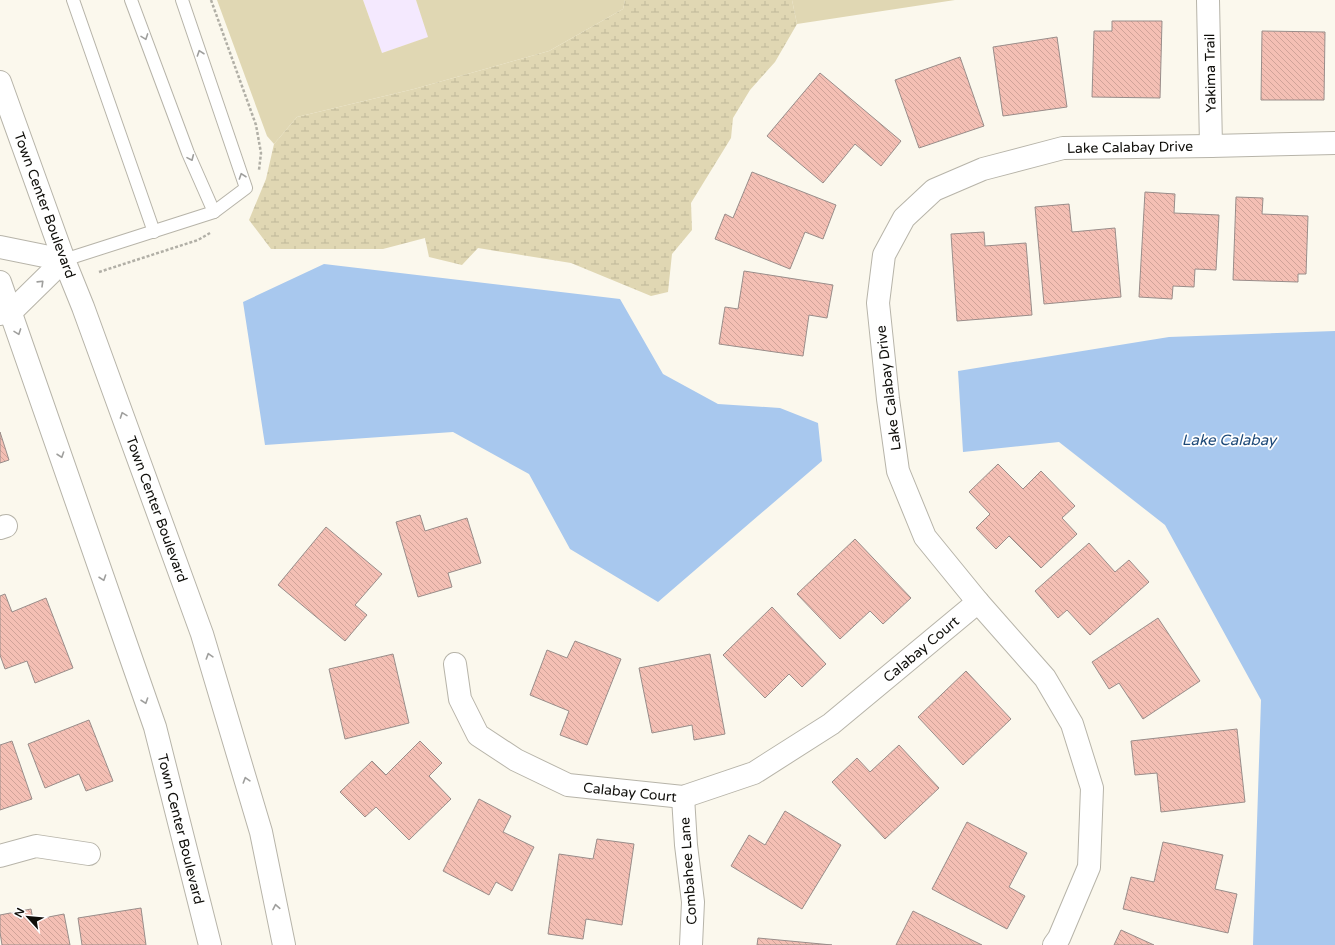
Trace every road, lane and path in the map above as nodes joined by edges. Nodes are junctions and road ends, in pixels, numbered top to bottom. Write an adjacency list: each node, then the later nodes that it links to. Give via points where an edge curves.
1 (73, 0): 11 (lane)
2 (131, 0): 10 (lane, one-way to 10, via 188,153)
3 (182, 0): 10 (lane, one-way to 3, via 246,188)
4 (211, 0): 9 (path, via 256,125 261,153)
5 (1208, 0): 8 (street, Yakima Trail)
6 (0, 82): 14 (street, Town Center Boulevard)
7 (1335, 143): 8 (street, Lake Calabay Drive)
8 (1211, 146): 18 (street, Lake Calabay Drive, via 1063,148 983,169 934,190 904,218 884,254 878,303 898,471 926,537)
9 (259, 174)
10 (214, 212): 11 (lane)
11 (154, 232): 14 (lane)
12 (210, 233): 15 (path, via 198,240)
13 (0, 247): 14 (street)
14 (64, 260): 17 (street, one-way to 14); 24 (street, Town Center Boulevard, one-way to 14, via 261,832 202,634)
15 (100, 272)
16 (0, 282): 17 (street, Town Center Boulevard)
17 (5, 313): 23 (street, Town Center Boulevard, one-way to 23, via 155,727)
18 (978, 602): 20 (street, Calabay Court, via 831,724 754,773); 26 (street, Lake Calabay Drive, via 1045,678 1072,724 1092,788 1088,867)
19 (455, 664): 20 (street, Calabay Court, via 460,698 478,735 516,760 568,785)
20 (683, 797): 25 (street, Combahee Lane, via 693,902)
21 (89, 854): 22 (street, via 36,846)
22 (0, 856)
23 (210, 945)
24 (284, 945)
25 (691, 945)
26 (1054, 945)

